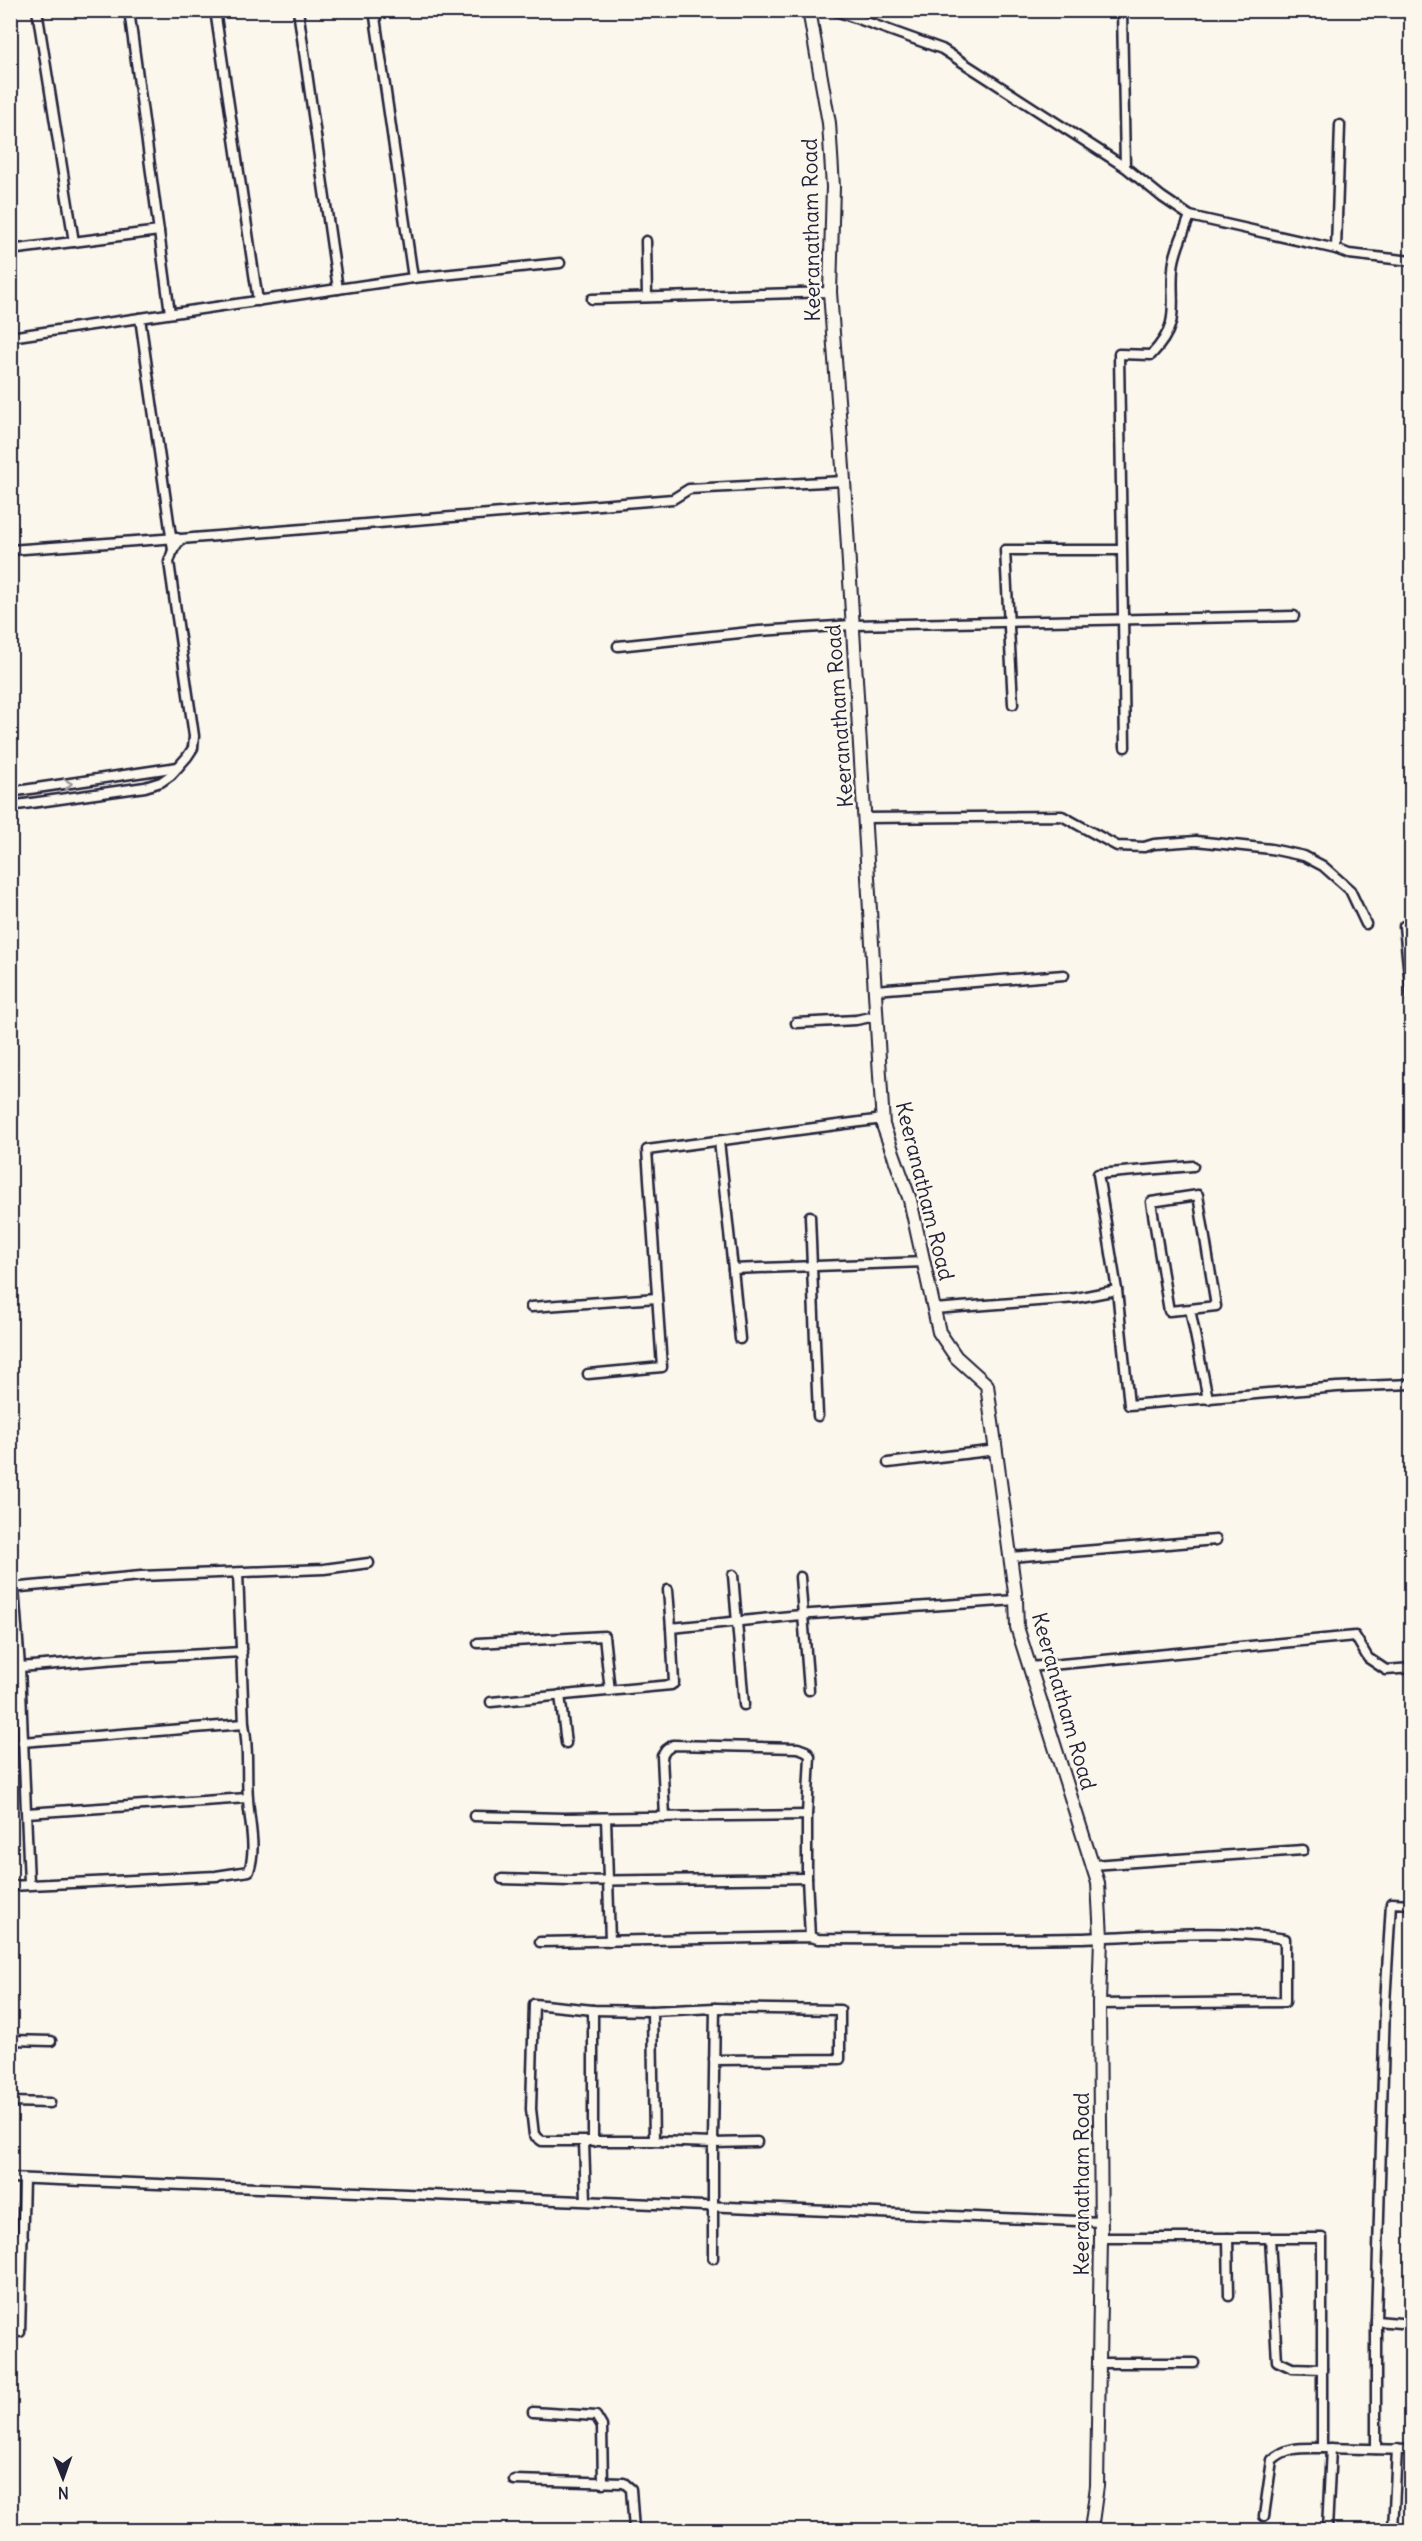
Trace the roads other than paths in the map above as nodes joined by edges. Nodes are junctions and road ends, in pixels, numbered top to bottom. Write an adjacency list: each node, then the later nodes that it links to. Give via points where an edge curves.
1 (38, 10): 14 (street)
2 (129, 10): 12 (street)
3 (216, 10): 24 (street)
4 (298, 10): 20 (street)
5 (374, 10): 19 (street)
6 (809, 10): 21 (street, Keeranatham Road, via 829,123)
7 (833, 10): 10 (street, via 942,49)
8 (1122, 10): 10 (street)
9 (1340, 125): 15 (street)
10 (1125, 167): 11 (street)
11 (1190, 216): 15 (street); 33 (street, via 1173,267 1174,317 1162,344 1151,354 1119,354)
12 (159, 231): 14 (street); 25 (street)
13 (646, 241): 22 (street)
14 (74, 242): 16 (street)
15 (1336, 249): 17 (street)
16 (10, 250)
17 (1412, 261)
18 (560, 263): 19 (street)
19 (413, 278): 20 (street)
20 (338, 289): 24 (street)
21 (830, 292): 22 (street); 28 (street, Keeranatham Road)
22 (646, 297): 23 (street)
23 (592, 299)
24 (258, 301): 25 (street)
25 (170, 313): 26 (street)
26 (140, 318): 27 (street); 30 (street)
27 (10, 337)
28 (844, 481): 29 (street, via 689,489 673,500); 37 (street, Keeranatham Road)
29 (189, 537): 30 (street); 32 (street, via 181,539)
30 (172, 538): 31 (street); 32 (street)
31 (10, 550)
32 (173, 550): 41 (street, via 170,562 194,736 193,748)
33 (1121, 550): 35 (street); 36 (street, via 1005,550)
34 (1294, 616): 35 (street)
35 (1121, 621): 36 (street); 40 (street)
36 (1009, 623): 37 (street); 39 (street)
37 (852, 625): 38 (street); 44 (street, Keeranatham Road)
38 (618, 646)
39 (1013, 704)
40 (1125, 747)
41 (178, 767): 42 (street, one-way to 41); 43 (street, via 161,782 145,787)
42 (10, 792)
43 (10, 806)
44 (865, 818): 45 (street, via 1062,816 1117,846 1197,841 1271,849 1304,856 1323,866 1350,890); 48 (street, Keeranatham Road)
45 (1366, 924)
46 (1412, 926): 49 (street, via 1404,926)
47 (1064, 975): 48 (street)
48 (875, 990): 50 (street, Keeranatham Road)
49 (1412, 1004)
50 (876, 1016): 51 (street); 52 (street, Keeranatham Road)
51 (796, 1023)
52 (883, 1119): 53 (street); 56 (street, Keeranatham Road, via 910,1200)
53 (719, 1141): 58 (street); 60 (street, via 647,1150)
54 (1193, 1166): 59 (street, via 1098,1174)
55 (810, 1216): 57 (street)
56 (925, 1262): 57 (street); 62 (street, Keeranatham Road)
57 (813, 1266): 58 (street); 68 (street)
58 (733, 1269): 64 (street)
59 (1117, 1290): 62 (street, via 1076,1298); 67 (street, via 1129,1406)
60 (657, 1298): 61 (street); 65 (street, via 662,1367)
61 (531, 1307)
62 (934, 1309): 69 (street, Keeranatham Road, via 939,1332 956,1357 987,1385)
63 (1190, 1309): 63 (street, via 1216,1306 1198,1195 1151,1202 1168,1311); 67 (street)
64 (740, 1339)
65 (588, 1374)
66 (1412, 1384): 67 (street)
67 (1208, 1399)
68 (818, 1416)
69 (997, 1450): 70 (street); 72 (street, Keeranatham Road)
70 (888, 1463)
71 (1216, 1540): 72 (street)
72 (1011, 1557): 79 (street, Keeranatham Road)
73 (369, 1563): 74 (street)
74 (238, 1573): 77 (street, via 141,1576); 84 (street)
75 (733, 1575): 81 (street)
76 (800, 1577): 80 (street)
77 (12, 1588): 85 (street)
78 (668, 1590): 82 (street)
79 (1016, 1600): 80 (street); 86 (street, Keeranatham Road, via 1017,1627)
80 (802, 1614): 81 (street); 89 (street)
81 (737, 1621): 82 (street); 92 (street)
82 (671, 1628): 88 (street, via 674,1683)
83 (478, 1644): 88 (street, via 604,1636)
84 (242, 1652): 85 (street); 93 (street)
85 (20, 1667): 94 (street)
86 (1030, 1668): 87 (street, via 1355,1636 1368,1658 1386,1670); 103 (street, Keeranatham Road)
87 (1412, 1668)
88 (610, 1690): 90 (street)
89 (809, 1690)
90 (560, 1695): 91 (street); 95 (street)
91 (491, 1702)
92 (744, 1705)
93 (244, 1724): 94 (street); 96 (street)
94 (22, 1742): 97 (street)
95 (566, 1743)
96 (248, 1798): 97 (street); 107 (street, via 253,1839 249,1871 216,1876)
97 (27, 1813): 107 (street)
98 (807, 1815): 100 (street); 100 (street, via 810,1756 806,1751 673,1745 662,1756); 104 (street)
99 (474, 1816): 101 (street)
100 (665, 1817): 101 (street)
101 (606, 1818): 106 (street)
102 (1303, 1850): 103 (street)
103 (1093, 1866): 111 (street, Keeranatham Road, via 1098,1882)
104 (807, 1878): 106 (street); 110 (street)
105 (502, 1879): 106 (street)
106 (609, 1881): 112 (street)
107 (28, 1883): 108 (street)
108 (10, 1886)
109 (1412, 1904): 139 (street, via 1391,1904)
110 (810, 1937): 111 (street); 112 (street)
111 (1101, 1937): 114 (street, Keeranatham Road); 114 (street, via 1187,1934 1285,1939 1285,2002)
112 (610, 1941): 113 (street)
113 (540, 1942)
114 (1099, 2004): 131 (street, Keeranatham Road)
115 (715, 2008): 117 (street); 120 (street); 120 (street, via 840,2010 840,2059)
116 (593, 2010): 117 (street); 124 (street); 124 (street, via 534,2004 532,2030 534,2135 542,2141)
117 (652, 2011): 123 (street)
118 (10, 2040): 119 (street)
119 (51, 2041)
120 (714, 2060): 126 (street)
121 (10, 2102): 122 (street)
122 (50, 2103)
123 (654, 2141): 124 (street); 126 (street)
124 (589, 2142): 129 (street)
125 (756, 2142): 126 (street)
126 (713, 2143): 130 (street)
127 (10, 2178): 128 (street)
128 (24, 2179): 129 (street); 133 (street)
129 (586, 2200): 130 (street)
130 (713, 2205): 131 (street); 137 (street)
131 (1101, 2222): 134 (street, Keeranatham Road)
132 (10, 2238): 133 (street)
133 (22, 2238): 141 (street)
134 (1101, 2238): 135 (street); 142 (street, Keeranatham Road)
135 (1228, 2238): 136 (street); 138 (street)
136 (1270, 2238): 144 (street, via 1277,2361 1292,2368); 144 (street, via 1322,2238)
137 (713, 2258)
138 (1229, 2296)
139 (1376, 2321): 140 (street); 147 (street)
140 (1412, 2324)
141 (20, 2332)
142 (1099, 2363): 143 (street); 154 (street, Keeranatham Road, via 1097,2486)
143 (1194, 2364)
144 (1322, 2369): 146 (street)
145 (533, 2412): 151 (street, via 596,2416 602,2426)
146 (1327, 2448): 147 (street); 152 (street, via 1291,2448 1272,2460); 155 (street)
147 (1376, 2449): 148 (street)
148 (1397, 2450): 149 (street); 156 (street)
149 (1412, 2450)
150 (514, 2480): 151 (street)
151 (603, 2483): 153 (street, via 624,2483 631,2489)
152 (1264, 2516)
153 (634, 2530)
154 (1091, 2530)
155 (1327, 2530)
156 (1393, 2530)

